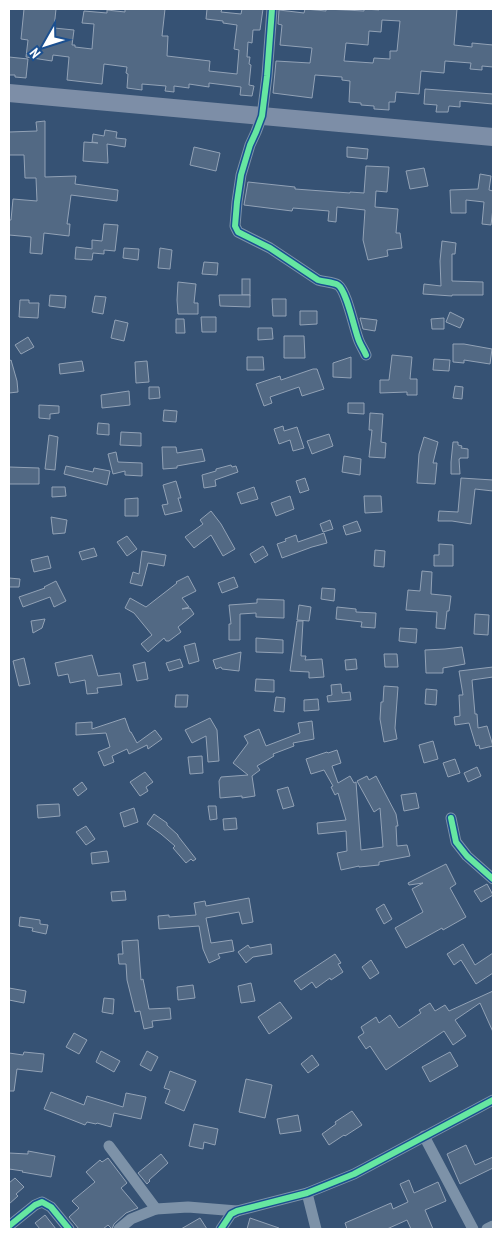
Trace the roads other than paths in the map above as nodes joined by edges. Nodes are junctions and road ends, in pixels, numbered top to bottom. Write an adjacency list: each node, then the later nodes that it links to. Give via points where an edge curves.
1 (272, 9): 3 (street)
2 (9, 93): 3 (main road)
3 (262, 116): 4 (main road); 5 (street, via 241,175 235,226 238,232 270,248 318,280 341,288)
4 (493, 137)
5 (366, 355)
6 (451, 818): 7 (street, via 456,842 466,856)
7 (493, 879)
8 (493, 1100): 9 (street)
9 (424, 1136): 11 (street, via 354,1174); 20 (street)
10 (109, 1146): 12 (street)
11 (307, 1193): 13 (street); 19 (street)
12 (156, 1208): 13 (street); 17 (street, via 131,1219)
13 (237, 1211): 18 (street)
14 (9, 1226): 16 (street, via 42,1202 52,1207)
15 (493, 1226): 21 (street)
16 (69, 1229)
17 (119, 1229)
18 (220, 1229)
19 (316, 1229)
20 (474, 1229)
21 (487, 1229)

